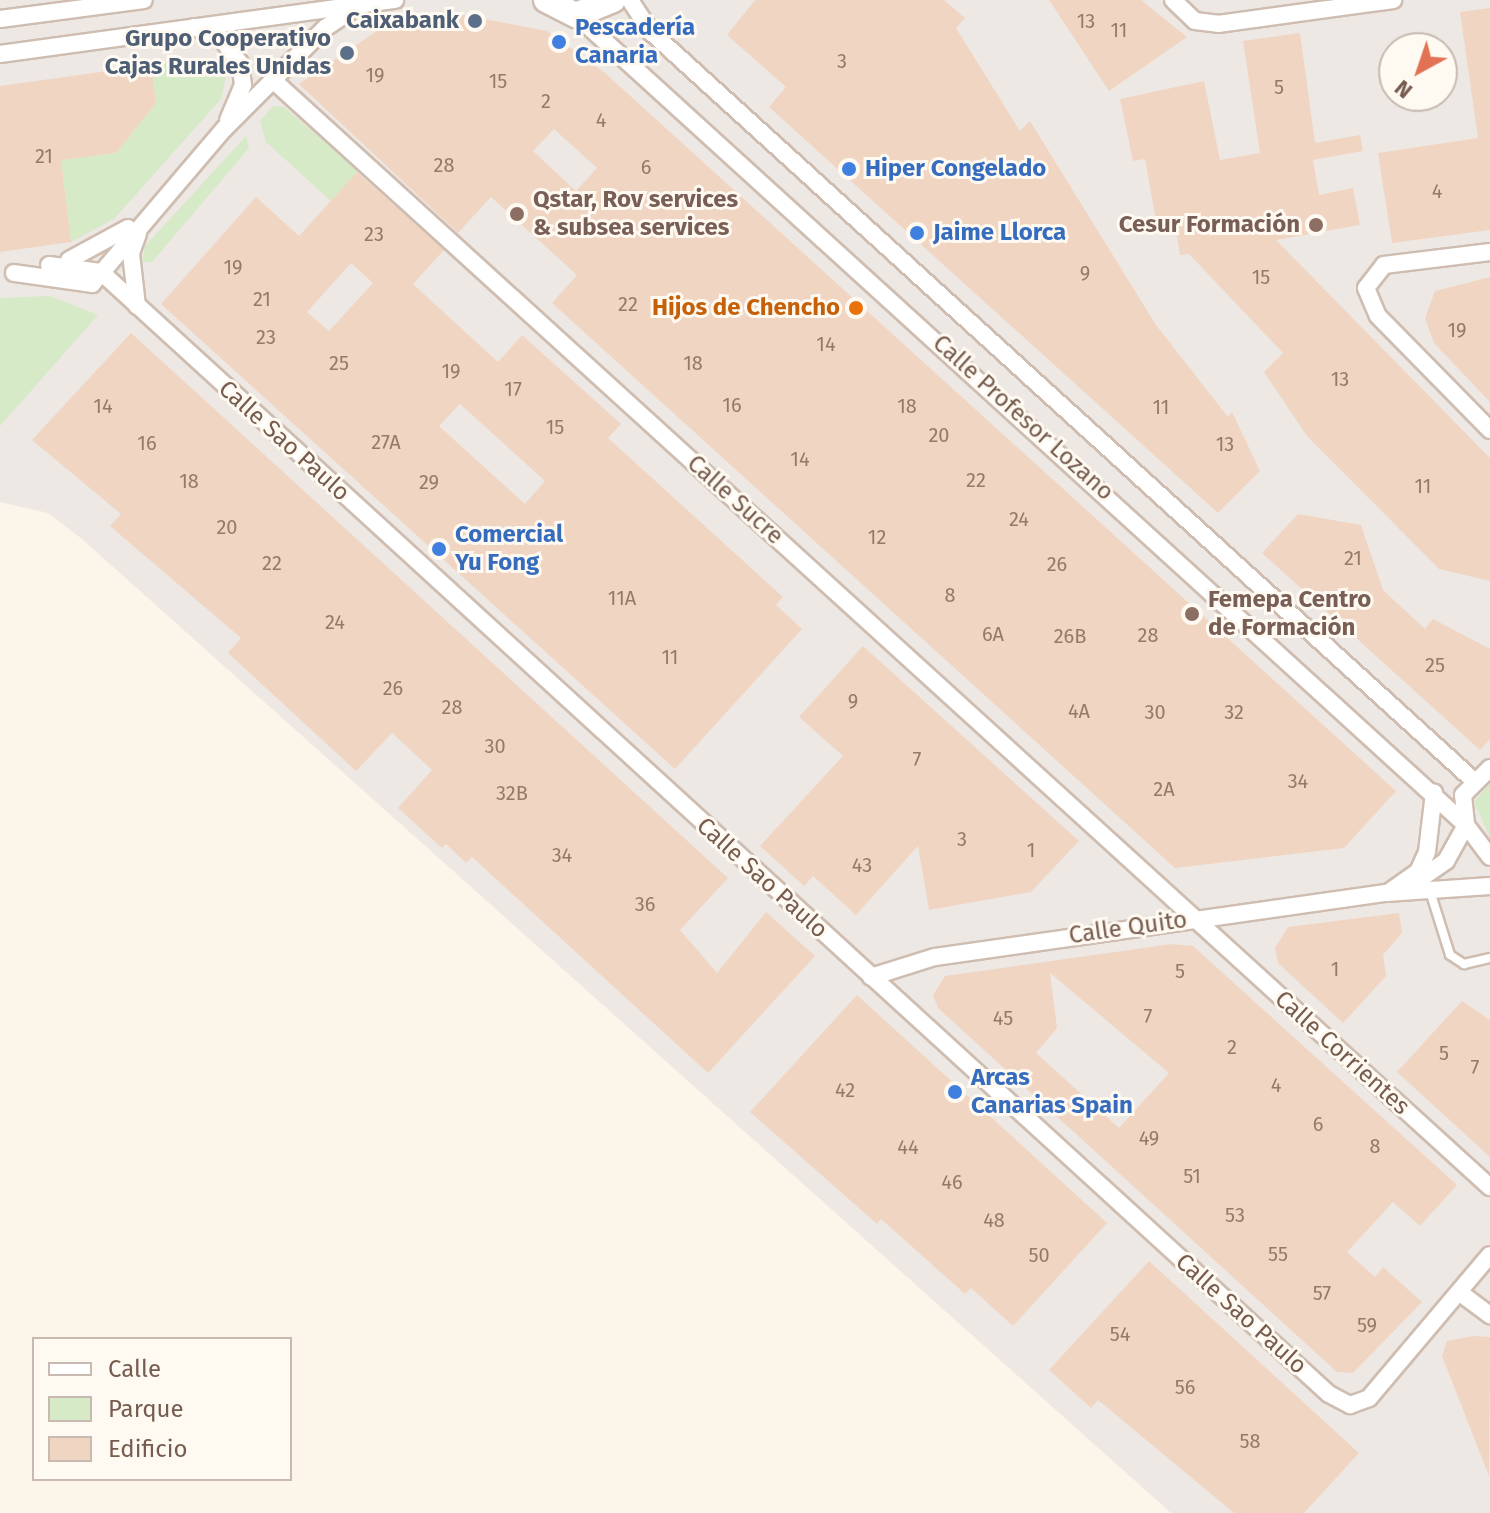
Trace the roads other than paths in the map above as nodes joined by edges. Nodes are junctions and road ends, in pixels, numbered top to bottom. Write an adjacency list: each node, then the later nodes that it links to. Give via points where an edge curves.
1 (144, 0): 10 (street)
2 (395, 0): 8 (street)
3 (546, 0): 9 (street)
4 (613, 0): 9 (street)
5 (630, 0): 23 (street, Calle Profesor Lozano, via 651,32)
6 (1173, 0): 7 (street, via 1195,21 1218,24)
7 (1393, 0)
8 (361, 4): 11 (street); 13 (street, via 325,28)
9 (576, 15): 24 (street, Calle Profesor Lozano)
10 (0, 19)
11 (193, 26): 12 (street); 14 (street, via 221,38 240,63 243,85)
12 (0, 54)
13 (274, 81): 14 (street); 30 (street, Calle Sucre)
14 (224, 129): 15 (street)
15 (145, 215): 17 (street, via 86,256); 18 (street); 20 (street, via 131,253)
16 (1490, 252): 21 (street, via 1384,265 1366,288 1378,316)
17 (49, 265): 18 (street); 19 (street)
18 (101, 272): 19 (street, via 92,284); 20 (street, Calle Sao Paulo)
19 (7, 274)
20 (137, 306): 32 (street, Calle Sao Paulo)
21 (1490, 430)
22 (1490, 768): 23 (street)
23 (1472, 779): 25 (street, via 1463,795)
24 (1434, 792): 25 (street, Calle Profesor Lozano); 29 (street, Calle Quito, via 1427,852 1418,872)
25 (1466, 825): 26 (street, Calle Profesor Lozano); 29 (street, Calle Quito, via 1425,881)
26 (1490, 857)
27 (1430, 890): 28 (street, Calle Quito); 29 (street, Calle Quito); 31 (lane, via 1450,955 1464,964)
28 (1489, 891)
29 (1387, 893): 30 (street, Calle Quito)
30 (1195, 918): 32 (street, Calle Quito, via 935,957); 33 (street, Calle Corrientes)
31 (1490, 958)
32 (871, 977): 35 (street, Calle Sao Paulo, via 1339,1400 1350,1405 1369,1398)
33 (1490, 1187)
34 (1490, 1255): 35 (street)
35 (1459, 1292): 36 (street)
36 (1490, 1315)

